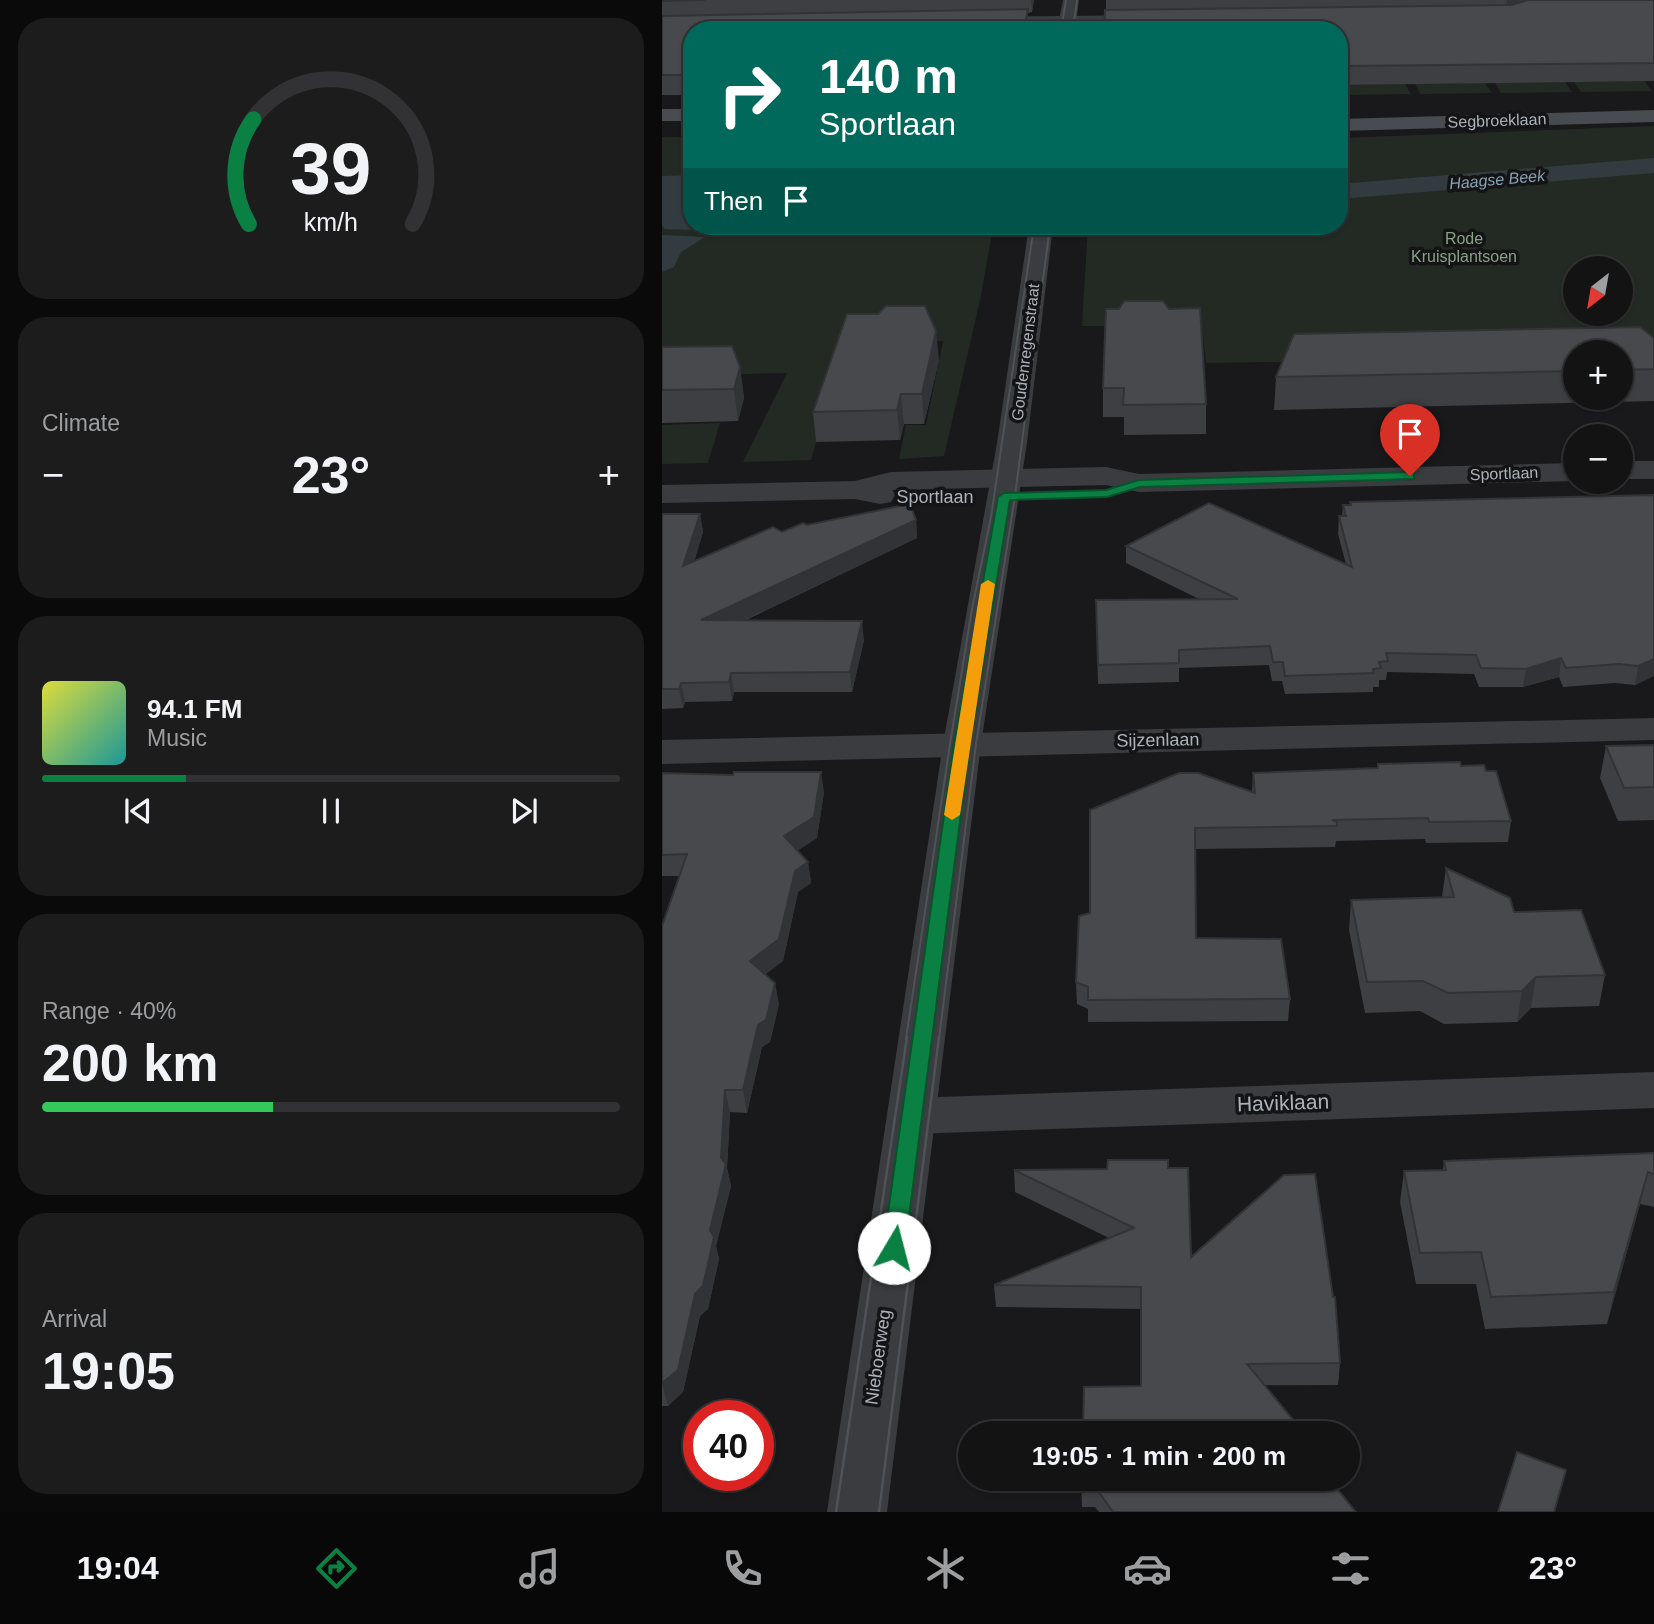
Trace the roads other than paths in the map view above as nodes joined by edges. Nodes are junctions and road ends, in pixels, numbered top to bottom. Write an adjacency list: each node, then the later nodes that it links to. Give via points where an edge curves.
1 (1071, 0): 3 (street)
2 (1172, 19): 4 (street)
3 (1068, 21)
4 (1137, 21)
5 (1654, 107): 6 (main road, Segbroeklaan)
6 (1348, 112)
7 (683, 115): 8 (main road)
8 (662, 116)
9 (1654, 116): 10 (main road, Segbroeklaan)
10 (1348, 125)
11 (662, 127): 12 (main road)
12 (683, 127)
13 (1040, 235): 17 (street, Goudenregenstraat)
14 (1633, 470): 15 (street)
15 (1654, 470)
16 (1563, 472): 17 (street, Sportlaan, via 1139,484 1107,494)
17 (1005, 487): 18 (street, Sportlaan, via 886,497 855,490); 20 (street, Nieboerweg)
18 (662, 494)
19 (1654, 729): 20 (street, Sijzenlaan)
20 (962, 744): 21 (street, Sijzenlaan); 23 (street, Nieboerweg)
21 (662, 752)
22 (1654, 1090): 23 (street, Haviklaan)
23 (912, 1116): 24 (street, Nieboerweg)
24 (857, 1512)

